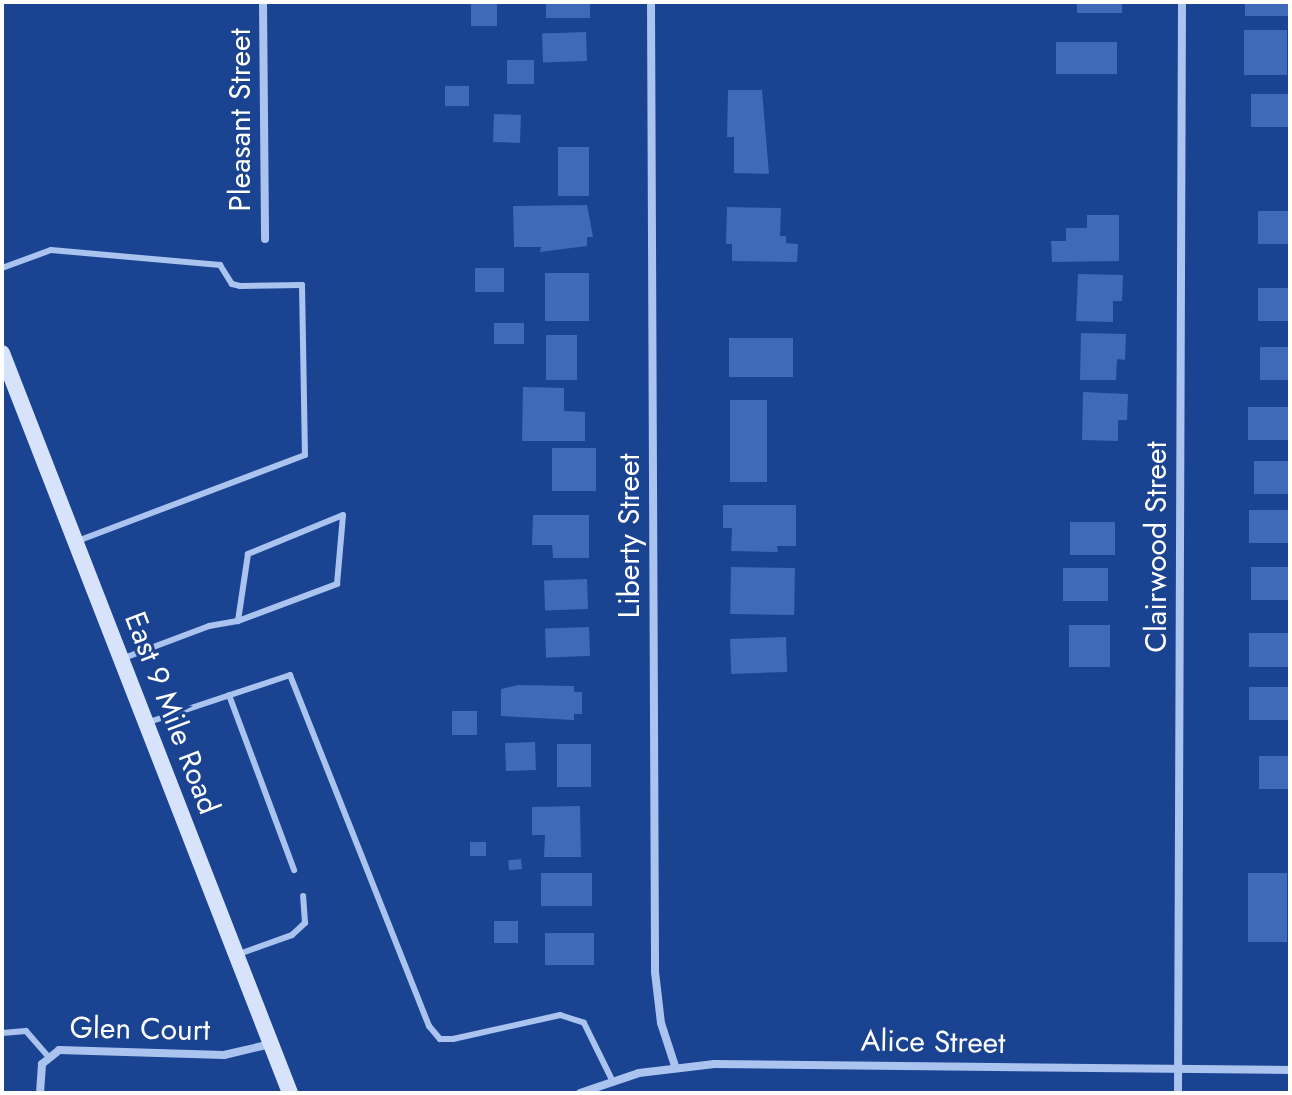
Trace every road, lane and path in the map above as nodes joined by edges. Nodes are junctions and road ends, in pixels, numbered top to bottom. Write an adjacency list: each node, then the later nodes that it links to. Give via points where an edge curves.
1 (263, 2): 4 (street, Pleasant Street)
2 (651, 2): 18 (street, Liberty Street, via 655,972 661,1023)
3 (1182, 2): 19 (street, Clairwood Street)
4 (265, 239)
5 (2, 268): 7 (lane, via 51,250 220,265 232,284 240,286 302,285 305,455)
6 (2, 353): 7 (main road, East 9 Mile Road)
7 (76, 541): 9 (main road, East 9 Mile Road)
8 (238, 621): 8 (lane, via 337,584 343,515 248,554); 9 (lane, via 209,626)
9 (121, 659): 11 (main road, East 9 Mile Road)
10 (229, 695): 11 (lane); 12 (lane); 21 (lane, via 290,675 429,1026 440,1039 560,1015 584,1023)
11 (146, 723): 14 (main road, East 9 Mile Road)
12 (294, 870)
13 (303, 896): 14 (lane, via 305,923 292,935)
14 (236, 955): 16 (main road, East 9 Mile Road)
15 (2, 1033): 17 (lane, via 26,1031)
16 (271, 1044): 17 (street, Glen Court, via 224,1055 59,1050); 23 (main road, East 9 Mile Road)
17 (48, 1056): 22 (street, Glen Court)
18 (675, 1066): 19 (street, Alice Street); 21 (street, Alice Street)
19 (1177, 1069): 20 (street, Alice Street); 25 (street, Clairwood Street)
20 (1290, 1070)
21 (612, 1080): 24 (street, Alice Street)
22 (40, 1093)
23 (290, 1093)
24 (580, 1093)
25 (1178, 1093)

